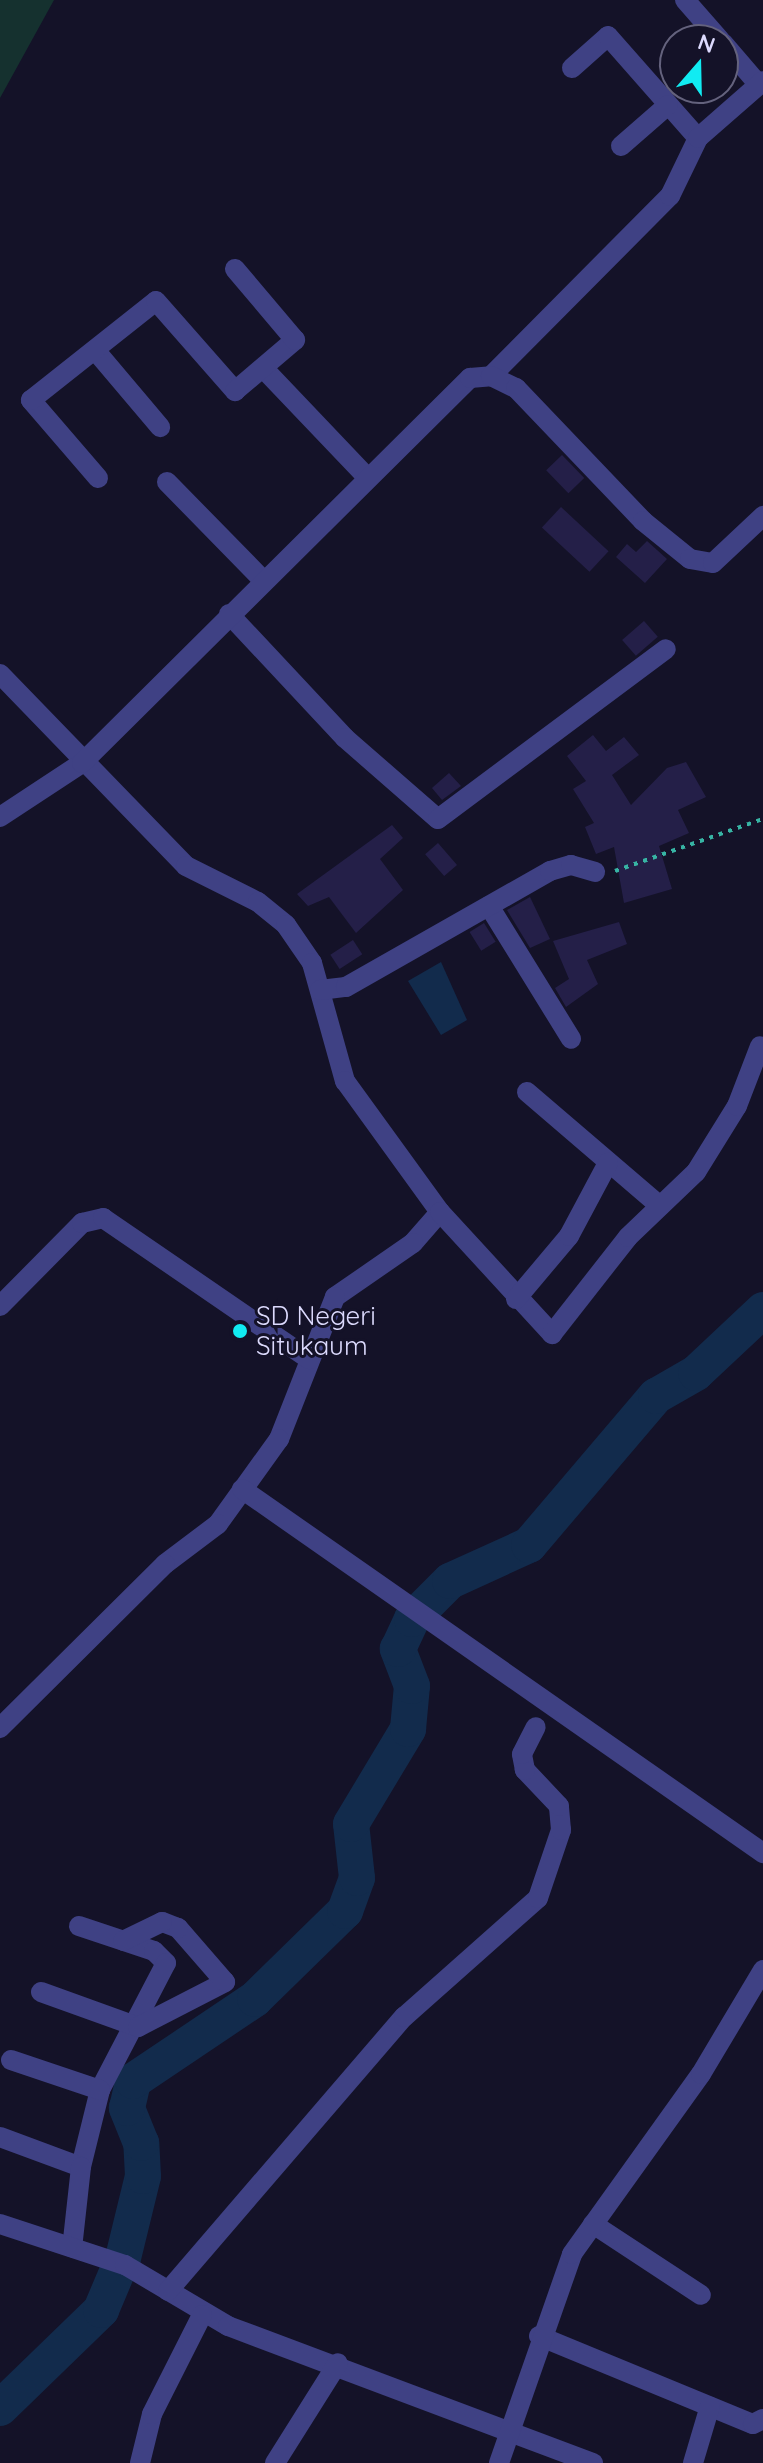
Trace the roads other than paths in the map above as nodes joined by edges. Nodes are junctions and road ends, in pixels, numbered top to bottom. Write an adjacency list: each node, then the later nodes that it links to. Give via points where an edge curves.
1 (685, 0): 2 (street)
2 (706, 24)
3 (739, 60): 5 (street)
4 (572, 68): 6 (street, via 608,36)
5 (761, 83): 7 (street)
6 (668, 105): 7 (street); 8 (street)
7 (698, 138): 12 (street, via 670,196)
8 (621, 146)
9 (235, 269): 11 (street, via 295,340)
10 (95, 350): 11 (street, via 156,301 235,391); 13 (street); 15 (street, via 31,400)
11 (264, 369): 14 (street)
12 (491, 376): 14 (street, via 460,384); 17 (street, via 509,382 557,426 643,521 704,565 724,555)
13 (160, 427)
14 (367, 477): 18 (street)
15 (98, 478)
16 (167, 482): 18 (street)
17 (763, 516)
18 (263, 580): 19 (street)
19 (229, 614): 20 (street, via 345,738 438,819); 22 (street)
20 (666, 649)
21 (0, 674): 22 (street)
22 (82, 763): 23 (street); 26 (street, via 186,866 279,918 312,963)
23 (0, 817)
24 (595, 872): 25 (street, via 571,865 550,871)
25 (489, 906): 26 (street, via 346,987); 27 (street)
26 (320, 990): 32 (street, via 345,1081)
27 (571, 1039)
28 (760, 1046): 31 (street, via 737,1106 704,1160)
29 (527, 1092): 30 (street)
30 (608, 1163): 31 (street); 33 (street, via 569,1236)
31 (660, 1206): 33 (street, via 552,1334)
32 (440, 1212): 33 (street); 35 (street, via 413,1243 340,1291)
33 (516, 1299)
34 (0, 1306): 35 (street, via 82,1223 103,1218)
35 (309, 1359): 36 (street, via 279,1439)
36 (242, 1489): 38 (street, via 218,1524 165,1564); 39 (street, via 410,1601)
37 (536, 1727): 54 (street, via 522,1754 525,1770 559,1806 561,1830 538,1898 404,2017)
38 (0, 1728)
39 (763, 1853)
40 (79, 1926): 42 (street)
41 (178, 1928): 42 (street, via 162,1922); 43 (street); 46 (street, via 225,1982)
42 (123, 1941): 43 (street)
43 (164, 1957): 46 (street)
44 (762, 1973): 52 (street, via 701,2074)
45 (41, 1992): 46 (street)
46 (138, 2027): 48 (street)
47 (11, 2060): 48 (street)
48 (100, 2090): 50 (street)
49 (0, 2137): 50 (street)
50 (81, 2167): 53 (street)
51 (0, 2224): 53 (street)
52 (593, 2224): 55 (street); 57 (street, via 552,2294)
53 (79, 2251): 54 (street, via 125,2265)
54 (168, 2291): 56 (street)
55 (701, 2295)
56 (202, 2315): 58 (street); 62 (street, via 152,2414)
57 (539, 2336): 59 (street); 61 (street)
58 (338, 2363): 61 (street); 63 (street)
59 (710, 2406): 60 (street, via 753,2424); 66 (street)
60 (763, 2419)
61 (511, 2431): 64 (street); 65 (street)
62 (140, 2463)
63 (275, 2463)
64 (499, 2463)
65 (593, 2463)
66 (693, 2463)

